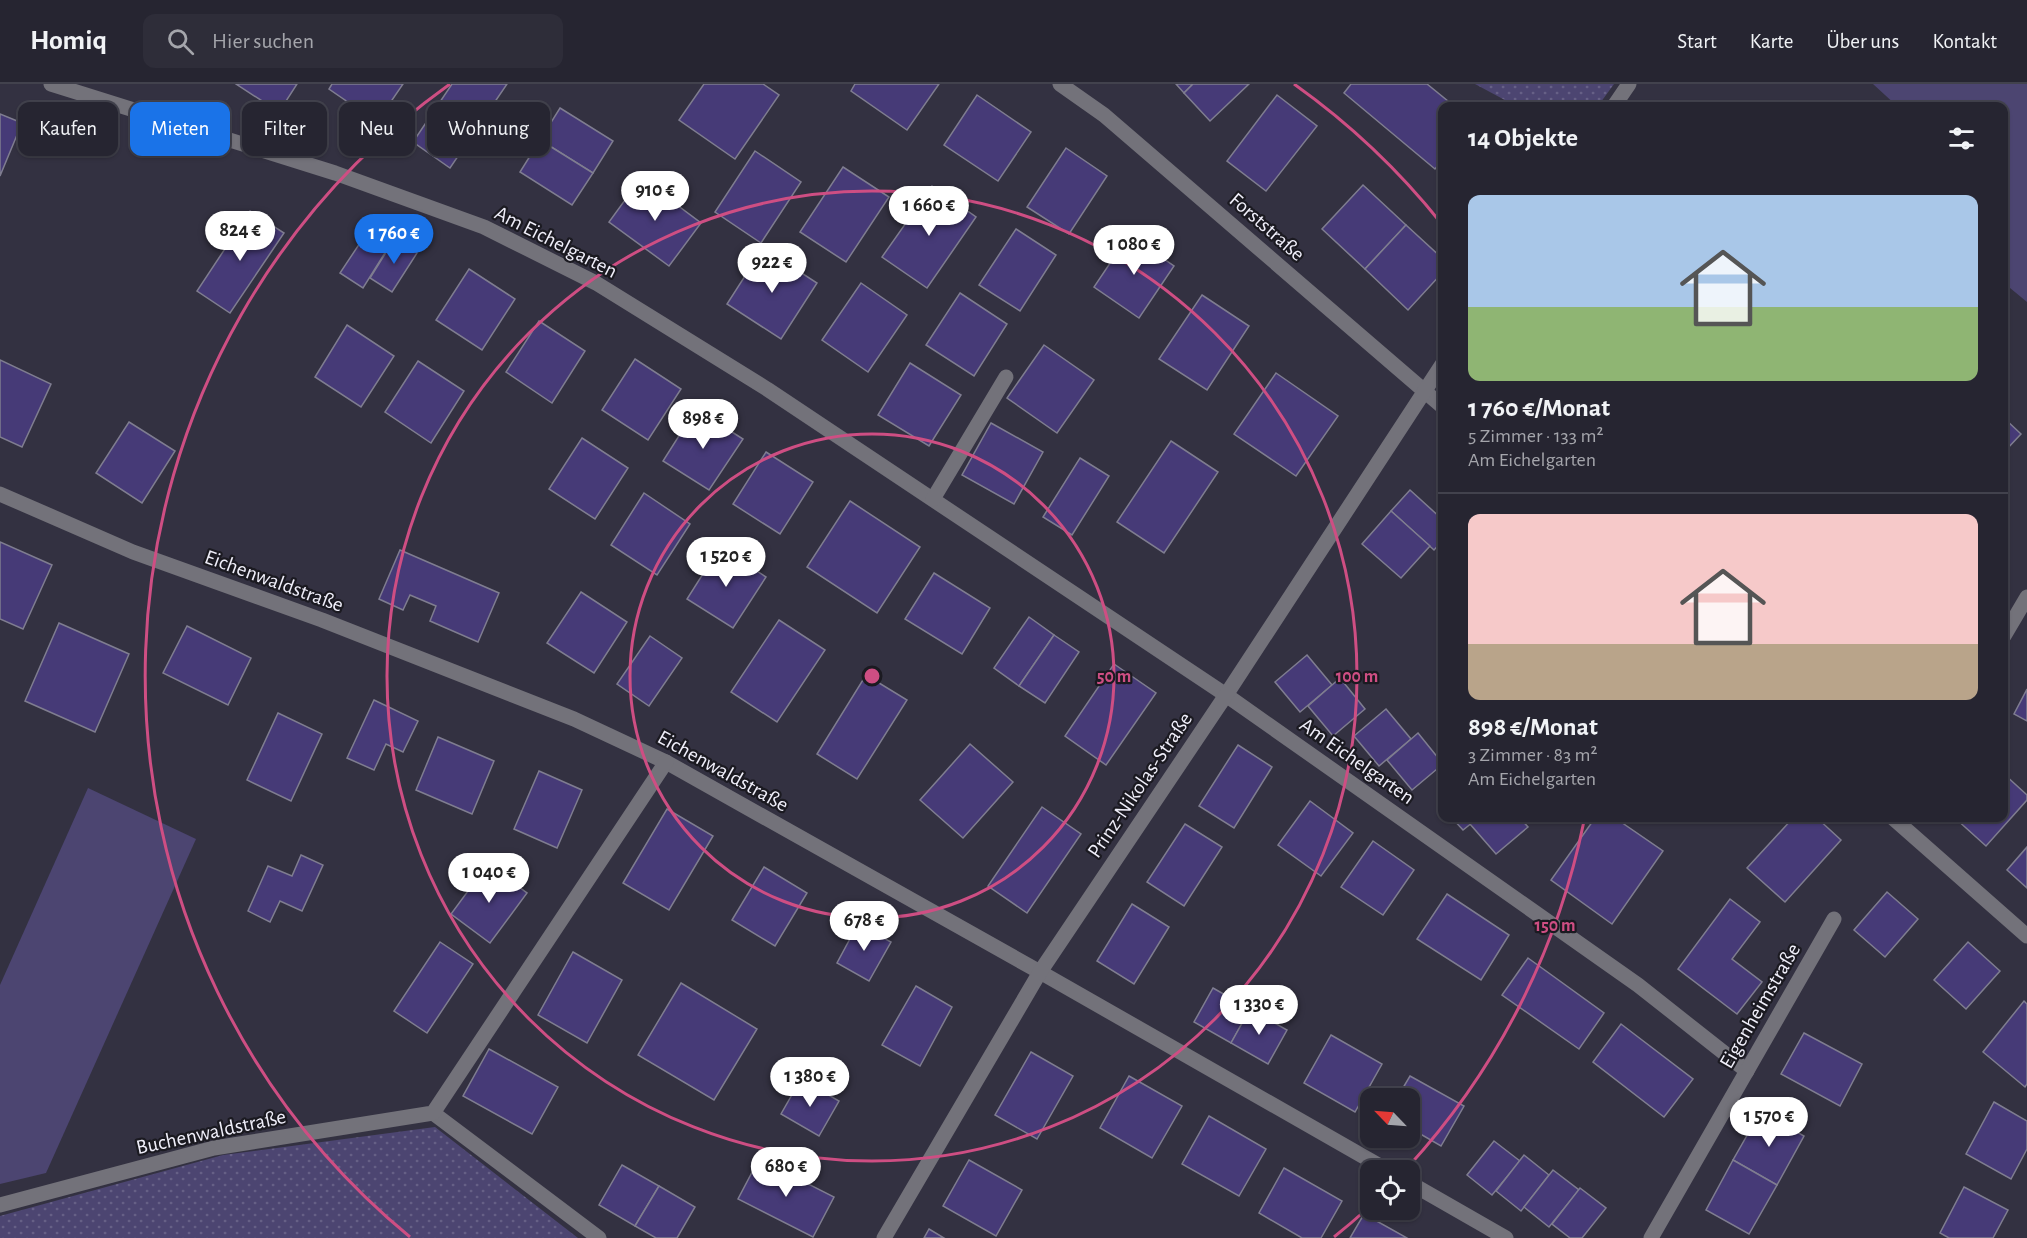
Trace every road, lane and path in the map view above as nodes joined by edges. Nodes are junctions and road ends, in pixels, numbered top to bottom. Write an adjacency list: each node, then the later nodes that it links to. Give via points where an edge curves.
1 (51, 84): 10 (street, Am Eichelgarten, via 335,173 483,227 596,283 767,389)
2 (1060, 84): 7 (street, Forststraße, via 1104,115)
3 (1629, 84): 4 (street)
4 (1617, 102)
5 (1438, 371): 7 (street, Prinz-Nikolas-Straße)
6 (1006, 377): 10 (street)
7 (1425, 391): 8 (street, Forststraße); 13 (street, Prinz-Nikolas-Straße)
8 (1438, 403)
9 (0, 494): 14 (street, Eichenwaldstraße, via 133,552 322,620 574,719)
10 (933, 500): 13 (street, Am Eichelgarten)
11 (2027, 597): 12 (street)
12 (2008, 629)
13 (1226, 695): 18 (street, Prinz-Nikolas-Straße); 19 (street, Am Eichelgarten, via 1638,985)
14 (666, 762): 18 (street, Eichenwaldstraße); 20 (street)
15 (1899, 822): 17 (street)
16 (1834, 919): 19 (street, Eigenheimstraße)
17 (2027, 936)
18 (1040, 972): 21 (street, Eichenwaldstraße); 25 (street, Prinz-Nikolas-Straße)
19 (1747, 1071): 27 (street, Eigenheimstraße)
20 (433, 1113): 23 (street, Buchenwaldstraße, via 214,1148); 24 (street)
21 (1369, 1160)
22 (1420, 1189): 26 (street)
23 (0, 1205)
24 (599, 1238)
25 (884, 1238)
26 (1506, 1238)
27 (1651, 1238)

